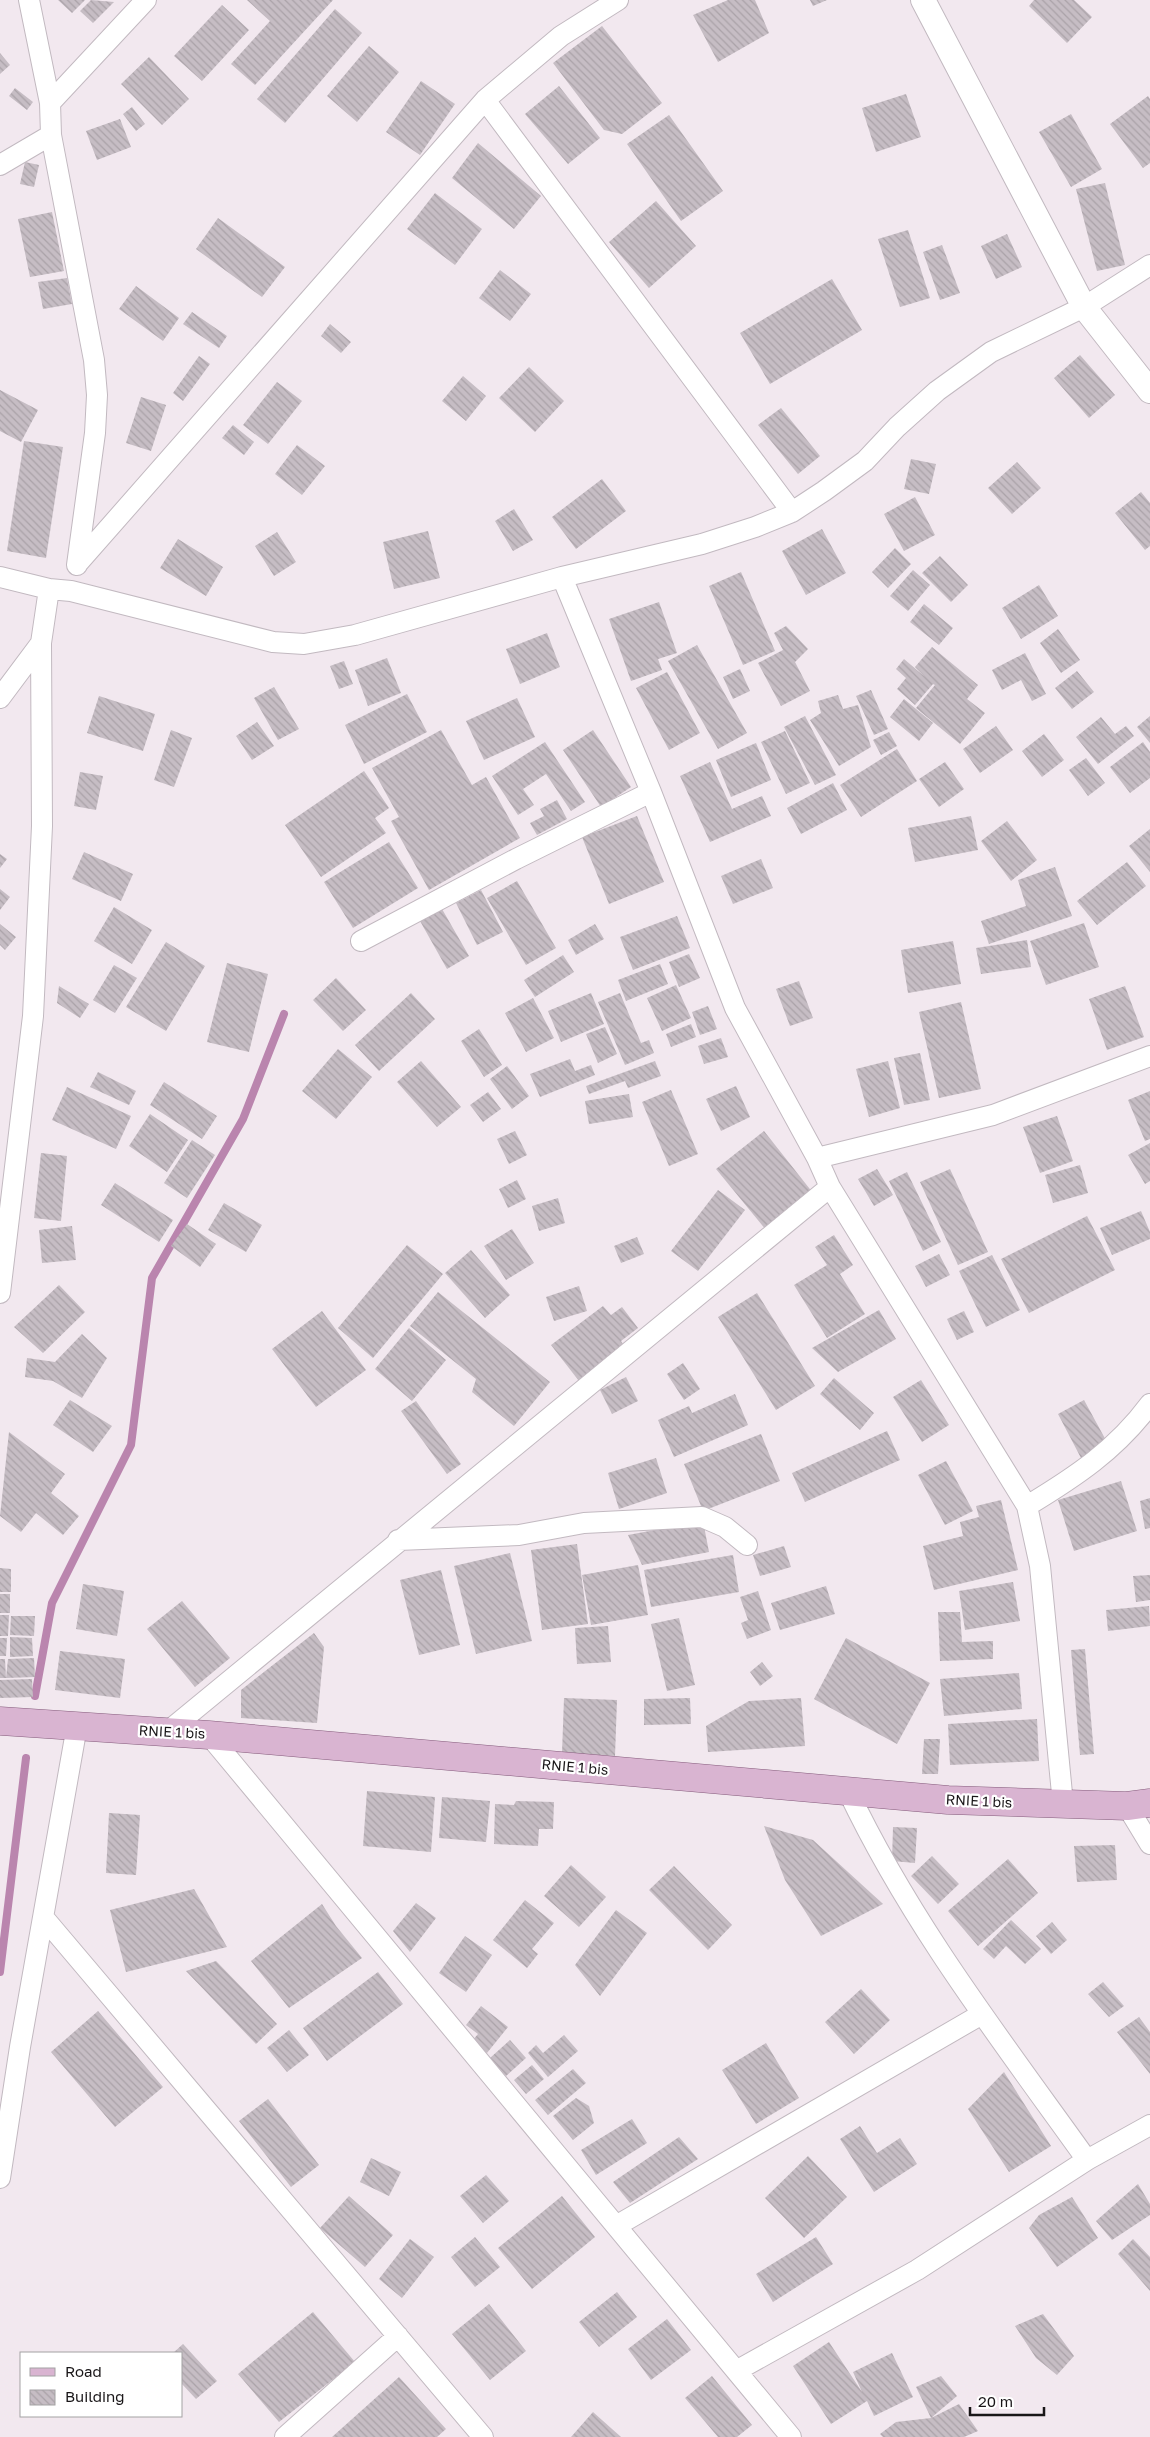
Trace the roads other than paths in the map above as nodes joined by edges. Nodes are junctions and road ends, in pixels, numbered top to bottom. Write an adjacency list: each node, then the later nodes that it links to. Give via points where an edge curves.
1 (29, 0): 6 (street)
2 (146, 0): 6 (street)
3 (618, 0): 5 (street, via 561,36)
4 (923, 0): 10 (street)
5 (485, 100): 12 (street); 13 (street)
6 (50, 103): 7 (street)
7 (51, 135): 8 (street); 13 (street, via 94,360 97,395)
8 (0, 164)
9 (1150, 265): 10 (street)
10 (1084, 307): 11 (street); 12 (street, via 991,352 937,391 864,461)
11 (1150, 391)
12 (792, 512): 14 (street, via 755,528 702,544)
13 (78, 563): 17 (street)
14 (562, 577): 17 (street, via 355,634 304,644 273,642); 20 (street)
15 (0, 578): 16 (street)
16 (48, 589): 17 (street); 18 (street)
17 (71, 591)
18 (41, 643): 19 (street); 25 (street, via 42,826 33,1016)
19 (0, 698)
20 (651, 792): 21 (street); 23 (street, via 735,1008)
21 (361, 941)
22 (1150, 1056): 23 (street, via 993,1114)
23 (817, 1158): 24 (street)
24 (830, 1187): 27 (street); 28 (street)
25 (0, 1293)
26 (1150, 1404): 27 (street, via 1114,1446 1070,1480)
27 (1027, 1506): 35 (street, via 1040,1566)
28 (398, 1540): 29 (street, via 519,1534 584,1522 702,1517 725,1527); 32 (street)
29 (747, 1545)
30 (0, 1721): 31 (main road, RNIE 1 bis)
31 (77, 1726): 32 (main road, RNIE 1 bis); 38 (street)
32 (166, 1732): 33 (main road, RNIE 1 bis)
33 (209, 1734): 34 (main road, RNIE 1 bis); 43 (street)
34 (848, 1791): 35 (main road, RNIE 1 bis, via 948,1800); 39 (street, via 875,1848)
35 (1063, 1804): 36 (main road, RNIE 1 bis)
36 (1138, 1804): 37 (street)
37 (1150, 1844)
38 (44, 1918): 42 (street); 44 (street)
39 (982, 2014): 41 (street); 43 (street)
40 (1150, 2125): 41 (street)
41 (1087, 2160): 45 (street, via 917,2270)
42 (0, 2178)
43 (616, 2226): 45 (street)
44 (398, 2336): 46 (street); 47 (street)
45 (736, 2371): 48 (street)
46 (285, 2437)
47 (483, 2437)
48 (791, 2437)

